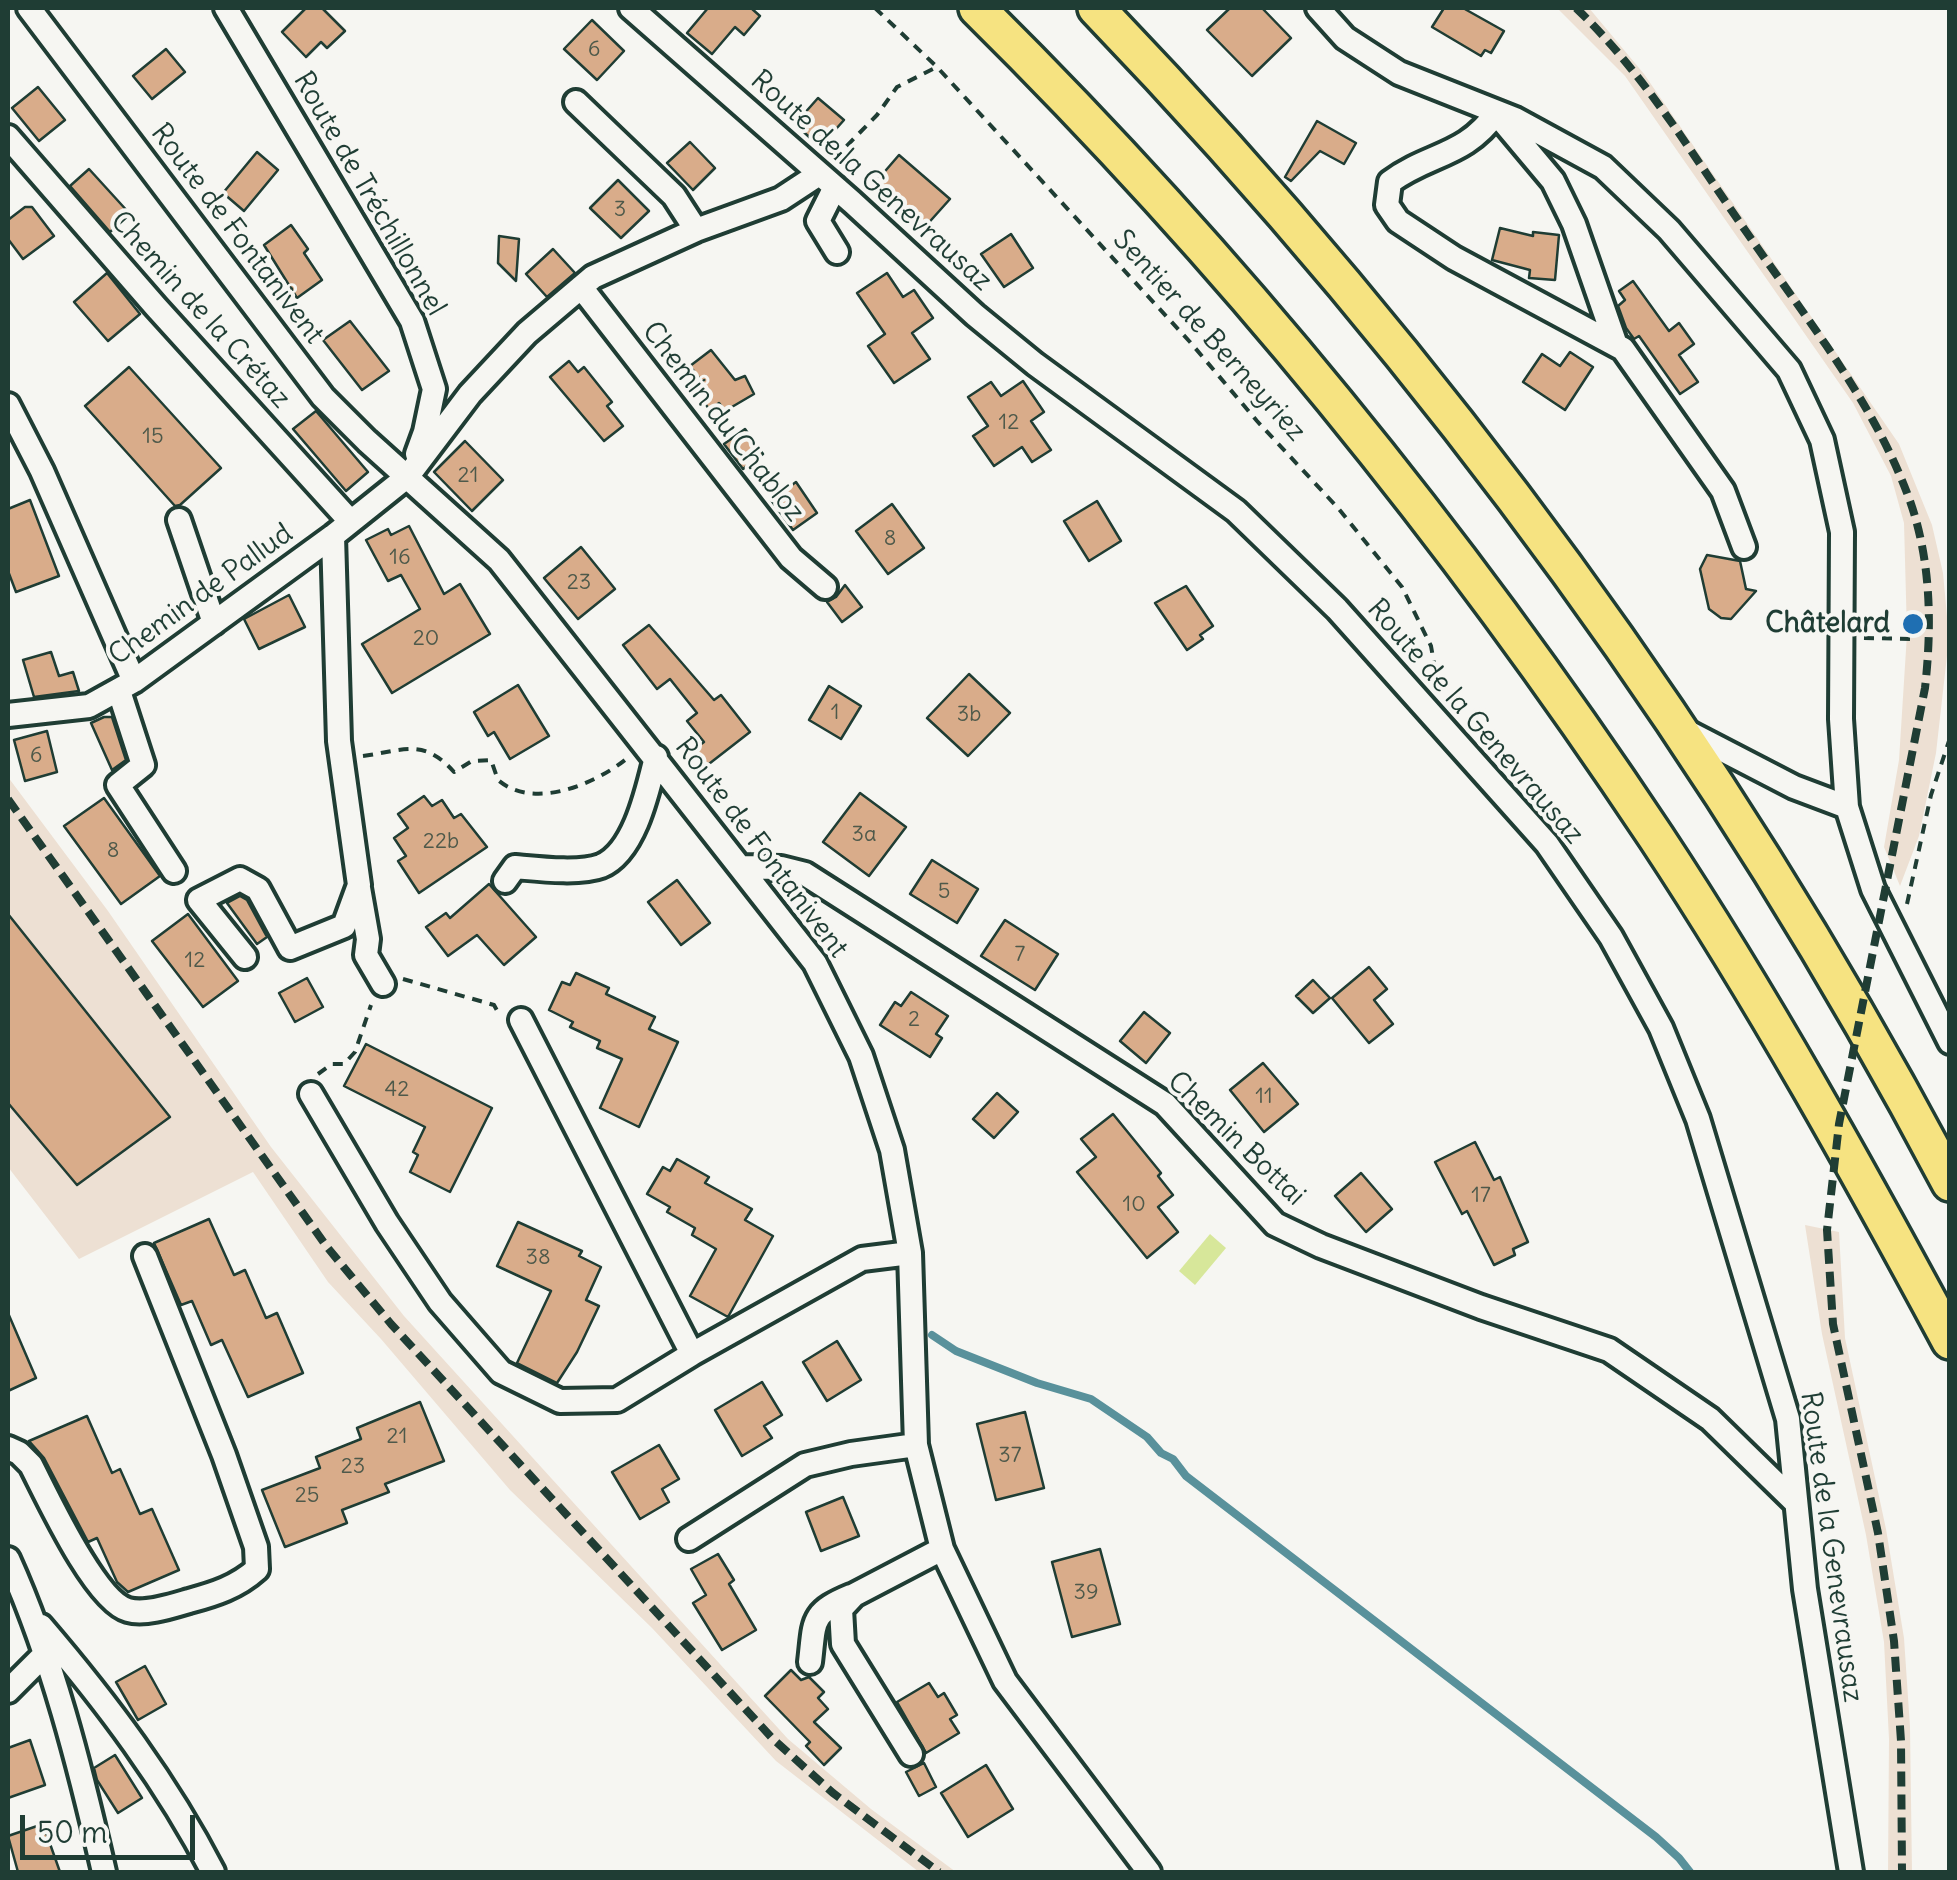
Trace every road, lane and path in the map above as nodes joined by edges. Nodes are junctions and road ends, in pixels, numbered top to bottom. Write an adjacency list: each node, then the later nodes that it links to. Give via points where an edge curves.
1 (29, 8): 18 (street, Route de Fontanivent, via 323,396)
2 (226, 8): 18 (street, Route de Tréchillonnel, via 412,322 434,389)
3 (630, 8): 12 (street, Route de la Genevrausaz)
4 (875, 8): 8 (path, Sentier de Berneyriez)
5 (978, 8): 47 (highway, via 1269,321 1510,626 1727,950)
6 (1096, 8): 28 (highway, via 1248,170 1411,362 1563,562)
7 (1318, 8): 10 (street, via 1345,38 1399,73)
8 (937, 67): 12 (path, via 897,87); 29 (path, Sentier de Berneyriez, via 1190,342 1402,587 1430,646)
9 (576, 102): 13 (street, via 674,196)
10 (1496, 113): 16 (street, via 1553,181); 16 (street, via 1482,134 1390,182 1387,205 1398,222 1454,258); 33 (street, via 1602,167 1669,230 1789,370 1822,440 1842,532 1841,718)
11 (8, 137): 20 (street, Chemin de la Crétaz)
12 (829, 174): 13 (street); 14 (street, via 818,222); 29 (street, Route de la Genevrausaz, via 1035,364 1236,510)
13 (696, 230): 15 (street)
14 (836, 252)
15 (581, 287): 18 (street, via 470,394); 22 (street, Chemin du Chabloz, via 791,558)
16 (1616, 345): 21 (street, via 1723,491)
17 (8, 404): 26 (street, via 42,471)
18 (408, 476): 20 (street, Chemin de Pallud); 31 (street, Route de Fontanivent, via 499,560)
19 (179, 520): 23 (street)
20 (342, 529): 23 (street, Chemin de Pallud); 32 (street)
21 (1744, 546)
22 (825, 587)
23 (214, 622): 26 (street, Chemin de Pallud)
24 (1864, 638): 25 (path)
25 (1913, 639)
26 (126, 686): 27 (street, Chemin de Pallud, via 89,706); 35 (street, via 144,765 118,785)
27 (8, 715)
28 (1676, 726): 33 (street); 44 (highway, via 1856,1016)
29 (1447, 731): 51 (street, Route de la Genevrausaz, via 1547,844 1662,1028 1698,1119 1788,1419)
30 (1950, 738): 38 (path)
31 (650, 751): 32 (path, via 591,780 542,794 508,788 491,760 472,760 454,772 420,748 406,747); 34 (street, Route de Fontanivent); 36 (street, via 644,807 628,841 602,866 515,868)
32 (342, 759): 37 (street)
33 (1848, 807): 42 (street, via 1873,888)
34 (743, 867): 45 (street, Route de Fontanivent, via 815,963 861,1056 892,1150); 51 (street, Chemin Bottai, via 806,874 1165,1104 1275,1224 1609,1350 1710,1419)
35 (174, 871)
36 (505, 881)
37 (358, 884): 39 (street, via 344,926 290,948 258,889 240,878 199,900); 40 (street, via 366,955)
38 (1906, 908)
39 (245, 958)
40 (383, 984): 41 (path, via 406,977 494,1004 502,1019); 43 (path, via 355,1052 312,1077)
41 (521, 1020): 48 (street)
42 (1950, 1042)
43 (311, 1094): 48 (street, via 429,1286 501,1372 560,1401 617,1400)
44 (1950, 1183)
45 (910, 1253): 48 (street, via 862,1259); 49 (street, Route de Fontanivent)
46 (146, 1256): 50 (street, via 224,1455 256,1547 257,1569 240,1585 126,1610 88,1569 31,1465)
47 (1950, 1340)
48 (692, 1354)
49 (916, 1446): 52 (street, via 804,1465); 53 (street, Route de Fontanivent)
50 (8, 1448)
51 (1795, 1502): 64 (street, Route de la Genevrausaz)
52 (688, 1539)
53 (942, 1550): 55 (street); 63 (street, Route de Fontanivent, via 1005,1681)
54 (8, 1558): 56 (street)
55 (854, 1594): 58 (street, via 826,1606 816,1620); 60 (street, via 841,1609 842,1644)
56 (35, 1619): 57 (street); 62 (street, via 124,1727)
57 (44, 1654): 59 (street); 61 (street)
58 (810, 1662)
59 (8, 1691)
60 (910, 1754)
61 (104, 1872)
62 (213, 1872)
63 (1148, 1872)
64 (1851, 1872)

